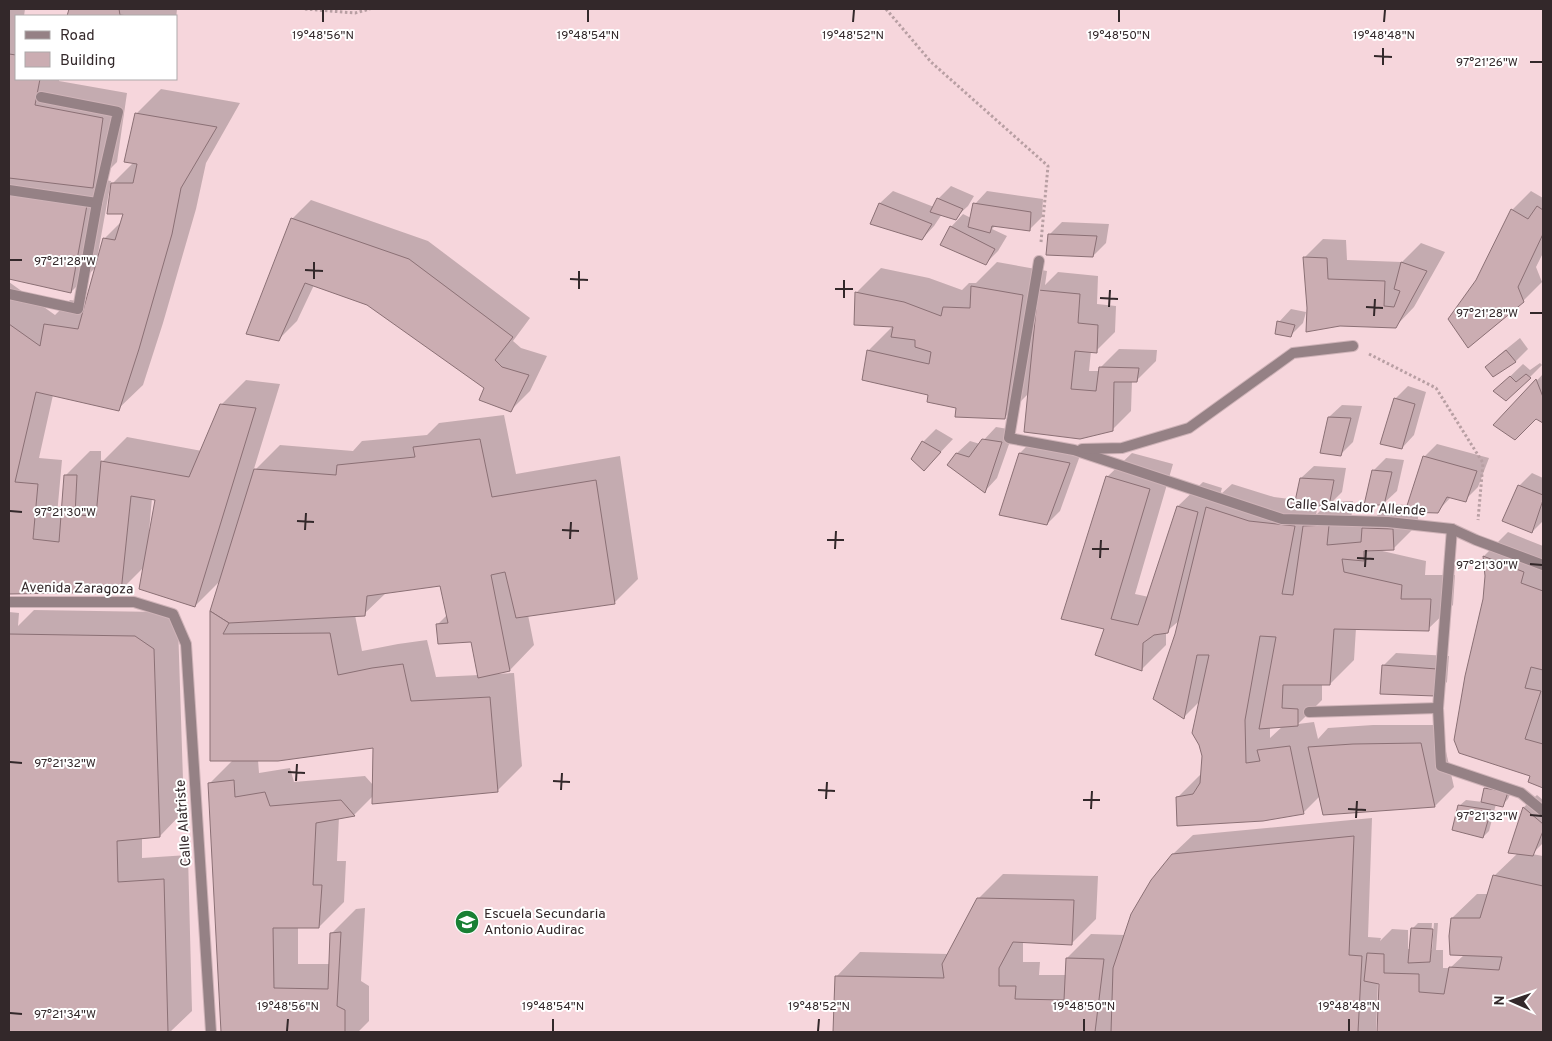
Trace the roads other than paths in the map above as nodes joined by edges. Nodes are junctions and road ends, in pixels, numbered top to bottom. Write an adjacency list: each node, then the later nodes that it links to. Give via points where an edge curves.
1 (41, 97): 3 (street, via 118,112)
2 (9, 190): 3 (street)
3 (97, 203): 5 (street, via 78,308)
4 (1039, 261): 7 (street, Calle Salvador Allende, via 1009,438)
5 (9, 294)
6 (1352, 346): 7 (street, via 1293,353 1189,428 1122,448)
7 (1074, 450): 8 (street, Calle Salvador Allende, via 1282,519 1388,522)
8 (1452, 529): 9 (street, Calle Salvador Allende); 12 (street)
9 (1543, 565)
10 (9, 602): 11 (street, Avenida Zaragoza, via 134,602)
11 (173, 614): 15 (street, Calle Alatriste, via 186,644)
12 (1438, 708): 13 (street); 14 (street, via 1441,766 1521,793)
13 (1309, 712)
14 (1543, 811)
15 (211, 1032)

